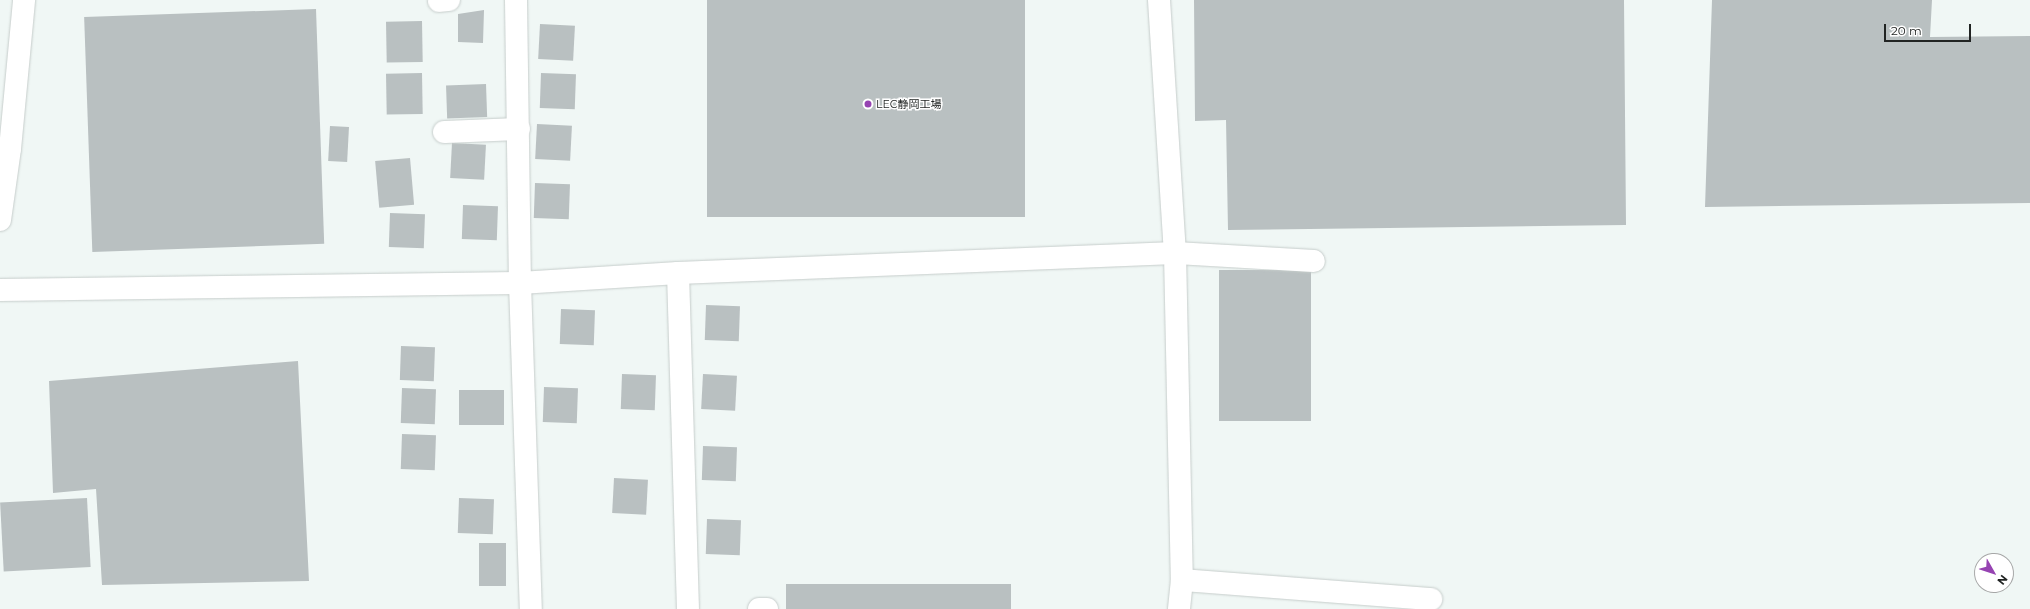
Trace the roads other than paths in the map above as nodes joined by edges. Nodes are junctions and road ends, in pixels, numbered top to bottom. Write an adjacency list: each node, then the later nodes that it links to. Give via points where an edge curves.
1 (24, 0): 6 (street, via 10,149)
2 (516, 0): 4 (street)
3 (1159, 0): 7 (street)
4 (518, 129): 5 (street); 10 (street)
5 (444, 132)
6 (0, 220)
7 (1175, 253): 8 (street); 9 (street); 12 (street)
8 (1314, 261)
9 (678, 273): 10 (street); 15 (street)
10 (520, 283): 11 (street); 14 (street)
11 (0, 290)
12 (1182, 580): 13 (street); 18 (street)
13 (1431, 598)
14 (531, 609)
15 (688, 609)
16 (759, 609): 17 (street)
17 (767, 609)
18 (1179, 609)

